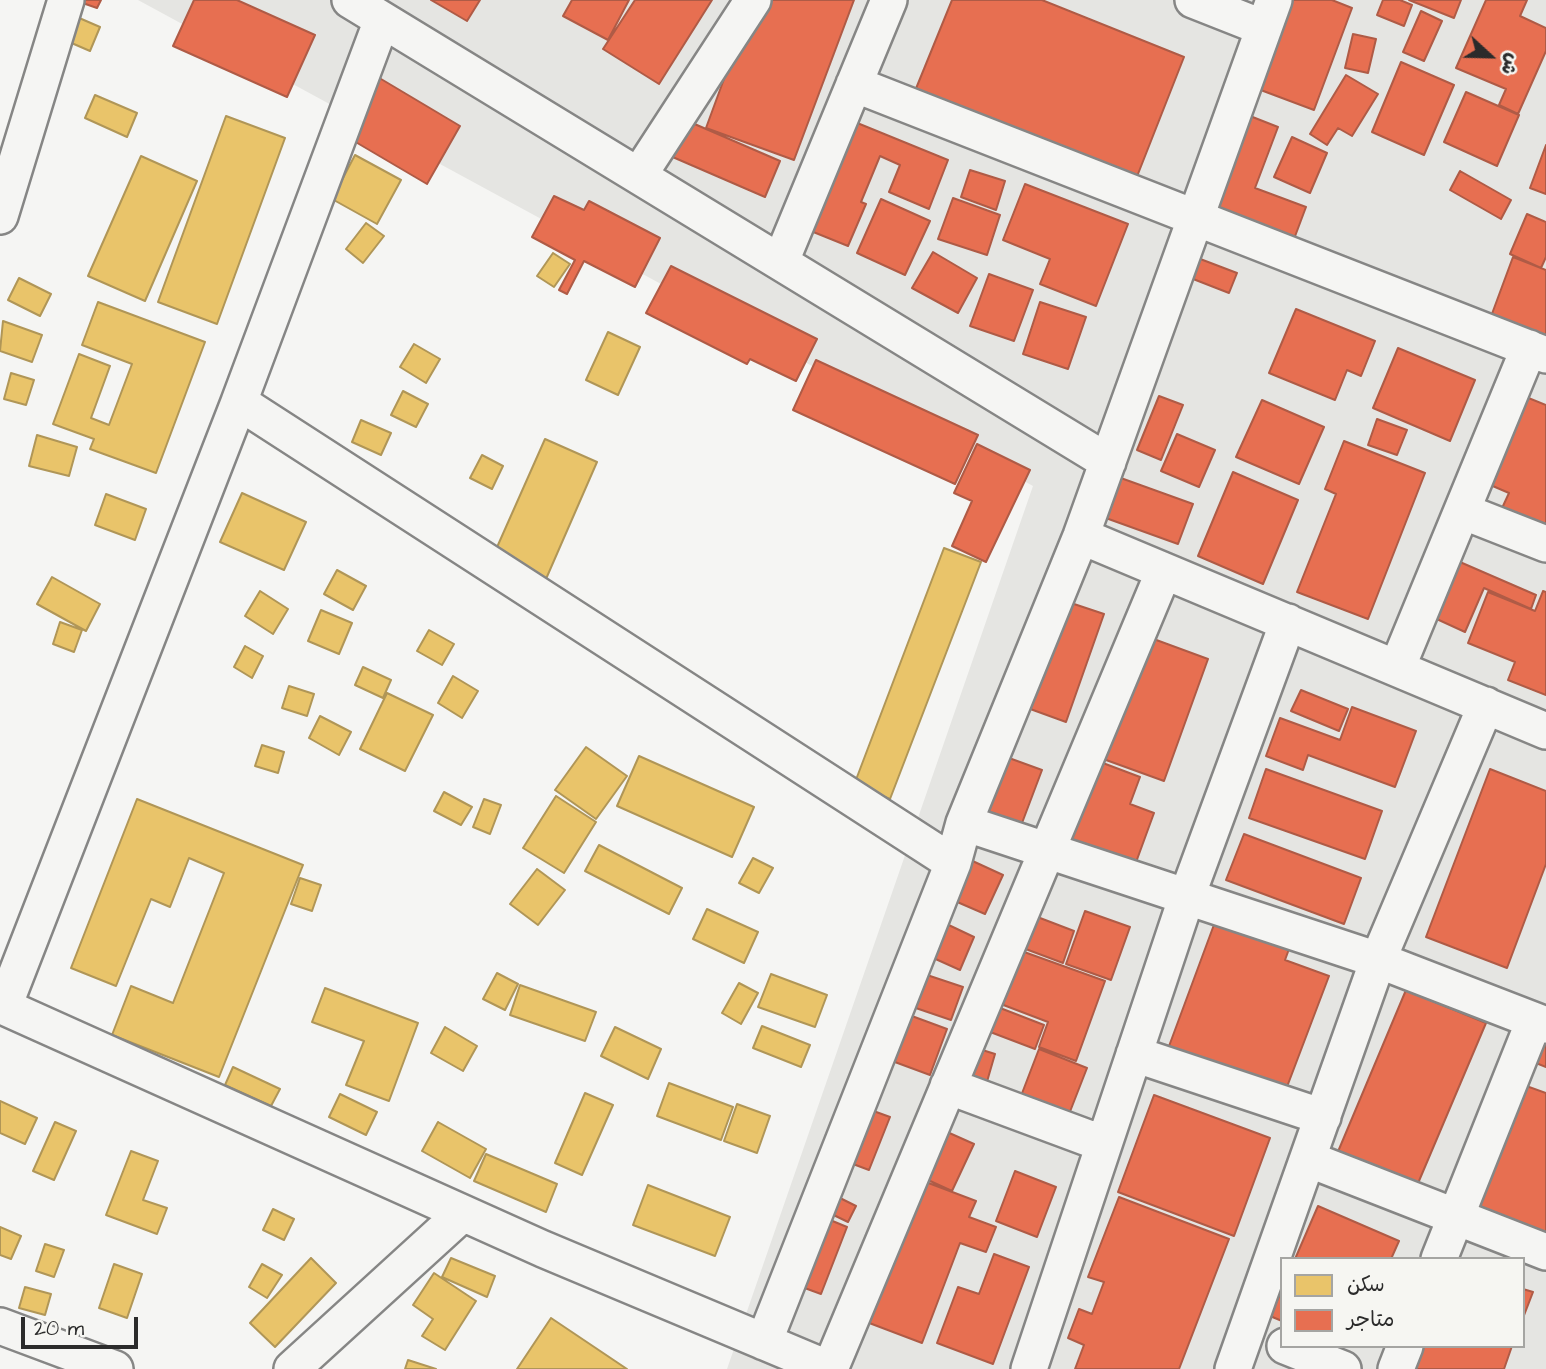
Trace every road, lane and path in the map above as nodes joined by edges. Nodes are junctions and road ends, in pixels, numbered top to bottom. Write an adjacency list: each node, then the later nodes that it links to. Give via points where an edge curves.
1 (66, 0): 10 (street)
2 (350, 0): 7 (street)
3 (753, 0): 9 (street)
4 (889, 0): 8 (street)
5 (1193, 0): 6 (street)
6 (1269, 14): 11 (street)
7 (382, 20): 9 (street); 14 (street)
8 (854, 84): 11 (street); 12 (street)
9 (639, 175): 12 (street)
10 (0, 216)
11 (1196, 216): 13 (street); 15 (street)
12 (781, 261): 15 (street)
13 (1538, 351): 16 (street)
14 (239, 402): 26 (street); 29 (street)
15 (1108, 462): 17 (street)
16 (1462, 511): 18 (street); 21 (street)
17 (1081, 536): 19 (street); 24 (street)
18 (1546, 544)
19 (1164, 571): 20 (street); 25 (street)
20 (1288, 622): 21 (street); 27 (street)
21 (1397, 668): 22 (street)
22 (1486, 705): 23 (street); 28 (street)
23 (1546, 731)
24 (964, 823): 25 (street); 26 (street)
25 (1046, 850): 27 (street); 32 (street)
26 (953, 863): 42 (street)
27 (1187, 896): 28 (street); 31 (street)
28 (1378, 960): 30 (street); 33 (street)
29 (2, 1006): 36 (street)
30 (1540, 1023): 37 (street)
31 (1135, 1054): 33 (street); 34 (street)
32 (948, 1087): 34 (street); 48 (street)
33 (1322, 1117): 35 (street)
34 (1104, 1144): 49 (street)
35 (1308, 1159): 37 (street); 41 (street)
36 (463, 1213): 42 (street); 47 (street)
37 (1456, 1217): 38 (street); 39 (street)
38 (1546, 1252)
39 (1440, 1257)
40 (0, 1326): 46 (street)
41 (1247, 1331): 43 (street); 50 (street)
42 (764, 1342): 48 (street)
43 (1280, 1343)
44 (1291, 1348): 51 (street)
45 (1404, 1348): 52 (street)
46 (115, 1369)
47 (292, 1369)
48 (829, 1369)
49 (1030, 1369)
50 (1233, 1369)
51 (1343, 1369)
52 (1396, 1369)

